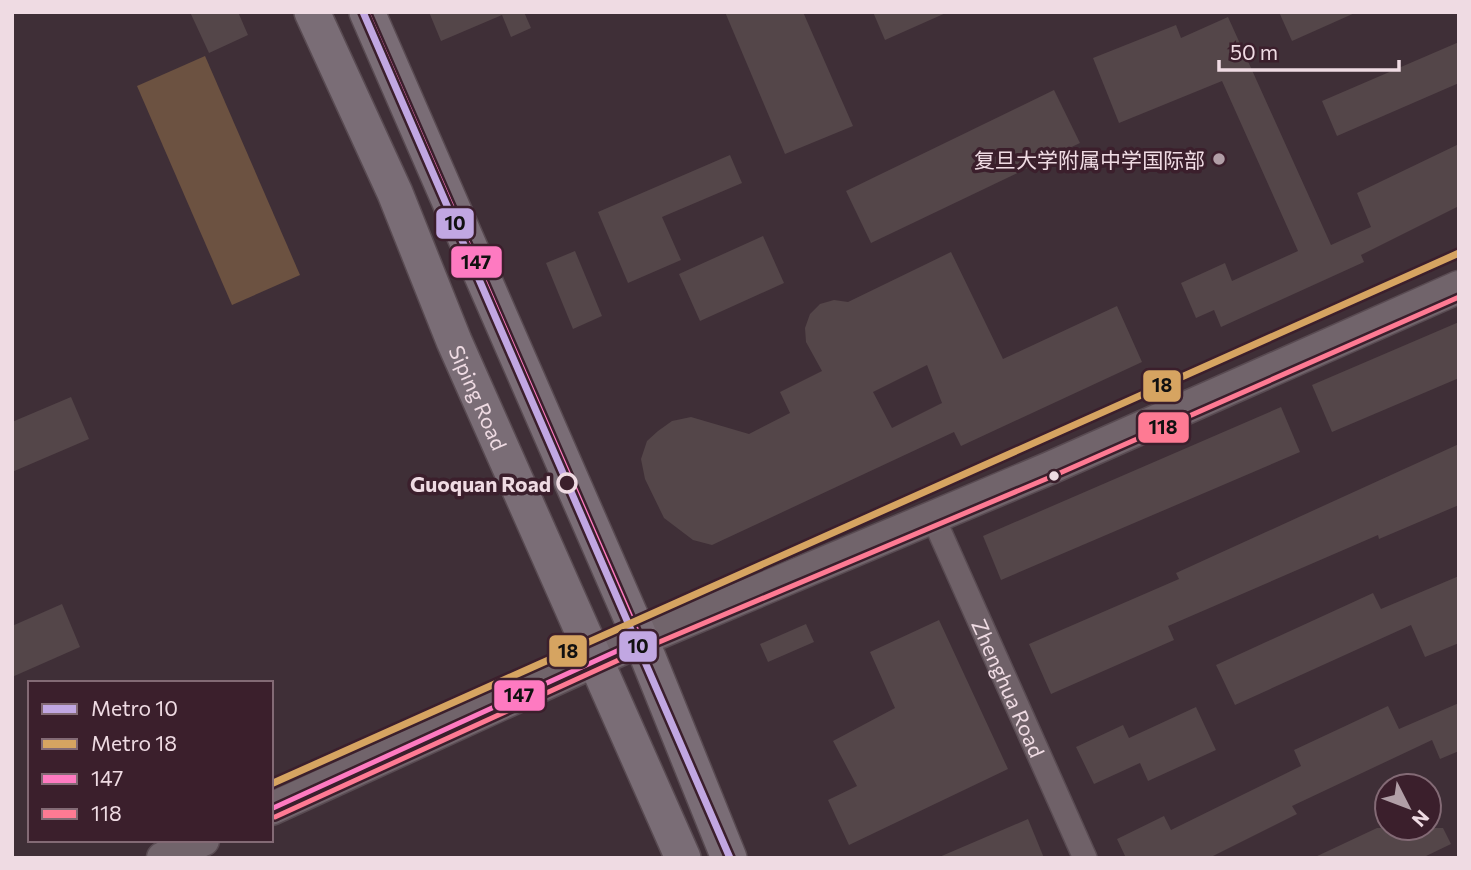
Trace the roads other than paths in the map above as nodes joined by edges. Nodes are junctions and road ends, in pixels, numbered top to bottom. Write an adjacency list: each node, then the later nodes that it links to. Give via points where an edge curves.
1 (312, 12): 6 (main road, Siping Road)
2 (367, 12): 5 (main road)
3 (1459, 287): 4 (street)
4 (933, 517): 5 (street); 12 (street, Zhenghua Road)
5 (641, 640): 6 (street); 11 (main road)
6 (597, 663): 7 (street); 10 (main road, Siping Road)
7 (273, 808)
8 (199, 842): 9 (street)
9 (163, 858)
10 (683, 858)
11 (729, 858)
12 (1085, 858)

